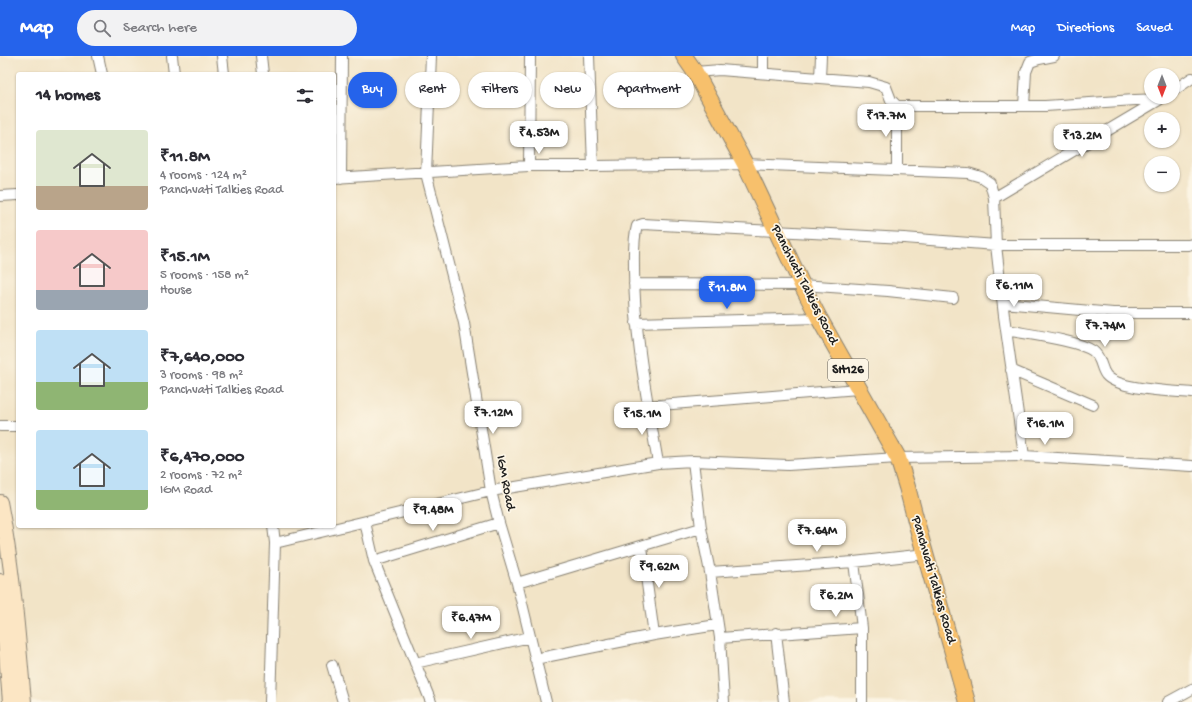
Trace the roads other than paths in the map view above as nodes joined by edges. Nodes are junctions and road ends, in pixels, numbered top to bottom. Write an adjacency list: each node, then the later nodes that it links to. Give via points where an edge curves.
1 (98, 56): 13 (street)
2 (172, 56): 14 (street)
3 (222, 56): 15 (street)
4 (261, 56): 16 (street)
5 (342, 56): 30 (street)
6 (431, 56): 29 (street, IGM Road)
7 (530, 56): 26 (street)
8 (589, 56): 27 (street)
9 (763, 56): 17 (street)
10 (820, 56): 18 (street)
11 (1054, 56): 24 (street, via 1030,62 1026,72)
12 (690, 61): 17 (street, via 720,70); 25 (main road, Panchvati Talkies Road / SH126)
13 (102, 72)
14 (174, 72)
15 (224, 72)
16 (263, 72)
17 (763, 73): 18 (street)
18 (820, 78): 23 (street, via 869,82 886,87 891,100)
19 (1192, 80): 20 (street)
20 (1180, 87)
21 (1144, 99): 24 (street)
22 (1152, 104): 33 (street)
23 (897, 106): 24 (street); 28 (street)
24 (1024, 106)
25 (745, 164): 27 (street); 28 (street); 34 (main road, Panchvati Talkies Road / SH126)
26 (529, 166): 27 (street); 29 (street)
27 (593, 166)
28 (897, 169): 33 (street, via 975,175 990,183)
29 (426, 173): 30 (street); 57 (street, IGM Road, via 464,323)
30 (338, 178)
31 (16, 195): 32 (street)
32 (0, 196)
33 (994, 198): 36 (street)
34 (777, 232): 36 (street); 37 (street, via 644,224 637,226 634,235); 38 (main road, Panchvati Talkies Road / SH126)
35 (1192, 244): 36 (street)
36 (996, 245): 40 (street)
37 (634, 284): 38 (street); 43 (street)
38 (802, 286): 39 (street); 42 (main road, Panchvati Talkies Road / SH126)
39 (953, 298)
40 (1003, 303): 41 (street, via 1113,313); 44 (street)
41 (1192, 314)
42 (819, 318): 43 (street); 46 (main road, Panchvati Talkies Road / SH126)
43 (636, 323): 49 (street)
44 (1006, 330): 45 (street); 47 (street, via 1073,343 1092,350 1100,359 1106,375 1118,383 1155,390)
45 (1011, 370): 48 (street); 52 (street)
46 (858, 389): 49 (street); 53 (main road, Panchvati Talkies Road / SH126)
47 (1192, 392)
48 (1094, 405)
49 (648, 406): 55 (street)
50 (0, 426): 51 (street)
51 (16, 426)
52 (1024, 456): 53 (street); 56 (street)
53 (898, 458): 54 (street, via 788,465); 65 (main road, Panchvati Talkies Road / SH126)
54 (693, 461): 55 (street); 62 (street)
55 (658, 463): 57 (street)
56 (1192, 466)
57 (491, 491): 59 (street); 60 (street, IGM Road)
58 (0, 502): 82 (main road, via 14,586)
59 (365, 522): 63 (street); 66 (street)
60 (499, 523): 66 (street); 70 (street, IGM Road)
61 (273, 528): 63 (street)
62 (701, 528): 64 (street); 68 (street)
63 (275, 543): 83 (street)
64 (642, 546): 70 (street); 74 (street)
65 (926, 554): 67 (street); 90 (main road, Panchvati Talkies Road / SH126)
66 (374, 561): 78 (street)
67 (854, 562): 68 (street); 72 (street)
68 (710, 572): 71 (street)
69 (0, 581): 81 (main road)
70 (518, 582): 75 (street, IGM Road)
71 (717, 625): 74 (street); 76 (street)
72 (862, 628): 73 (street); 89 (street)
73 (776, 633): 76 (street); 88 (street)
74 (654, 635): 77 (street)
75 (530, 638): 77 (street, IGM Road); 78 (street)
76 (720, 638): 87 (street)
77 (535, 659): 86 (street, IGM Road)
78 (415, 663): 85 (street)
79 (332, 665): 84 (street)
80 (1192, 689): 91 (street)
81 (10, 702)
82 (24, 702)
83 (270, 702)
84 (343, 702)
85 (431, 702)
86 (546, 702)
87 (724, 702)
88 (784, 702)
89 (862, 702)
90 (967, 702)
91 (1168, 702)

